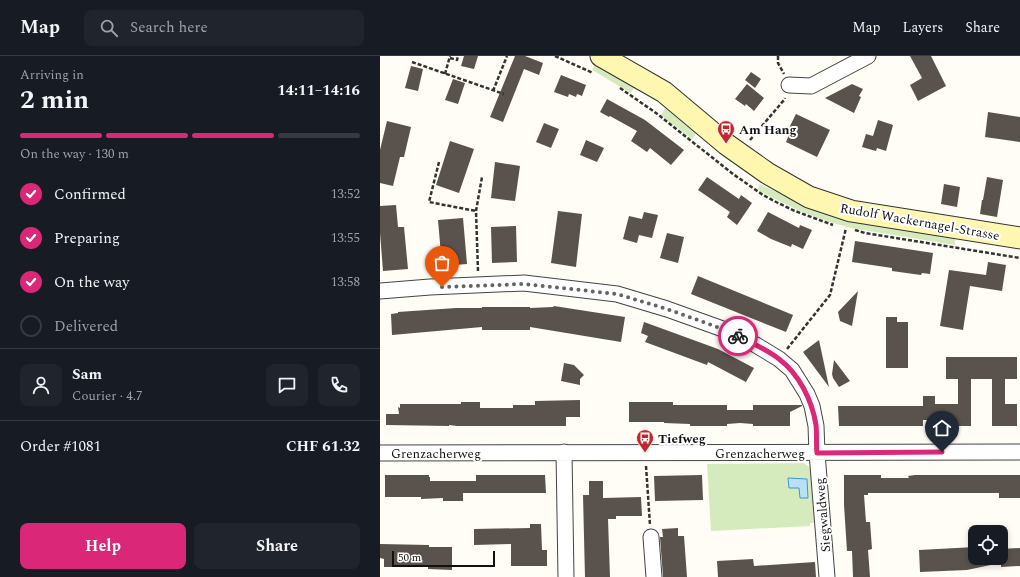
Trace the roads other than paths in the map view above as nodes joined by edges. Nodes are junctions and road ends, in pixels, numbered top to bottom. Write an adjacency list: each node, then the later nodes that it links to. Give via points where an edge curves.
1 (868, 56): 3 (street, via 811,86)
2 (598, 65): 4 (street, Rudolf Wackernagel-Strasse, via 664,92 726,144 767,173 809,197 851,211)
3 (789, 85)
4 (1020, 238)
5 (380, 291): 9 (street, Siegwaldweg, via 524,284 617,294 720,328 756,345 792,370 812,406)
6 (564, 452): 8 (street, Grenzacherweg); 9 (street, Grenzacherweg); 11 (street)
7 (1020, 452): 9 (street, Grenzacherweg)
8 (380, 453)
9 (817, 453): 13 (street, Siegwaldweg)
10 (651, 538): 12 (street)
11 (566, 577)
12 (654, 577)
13 (827, 577)

